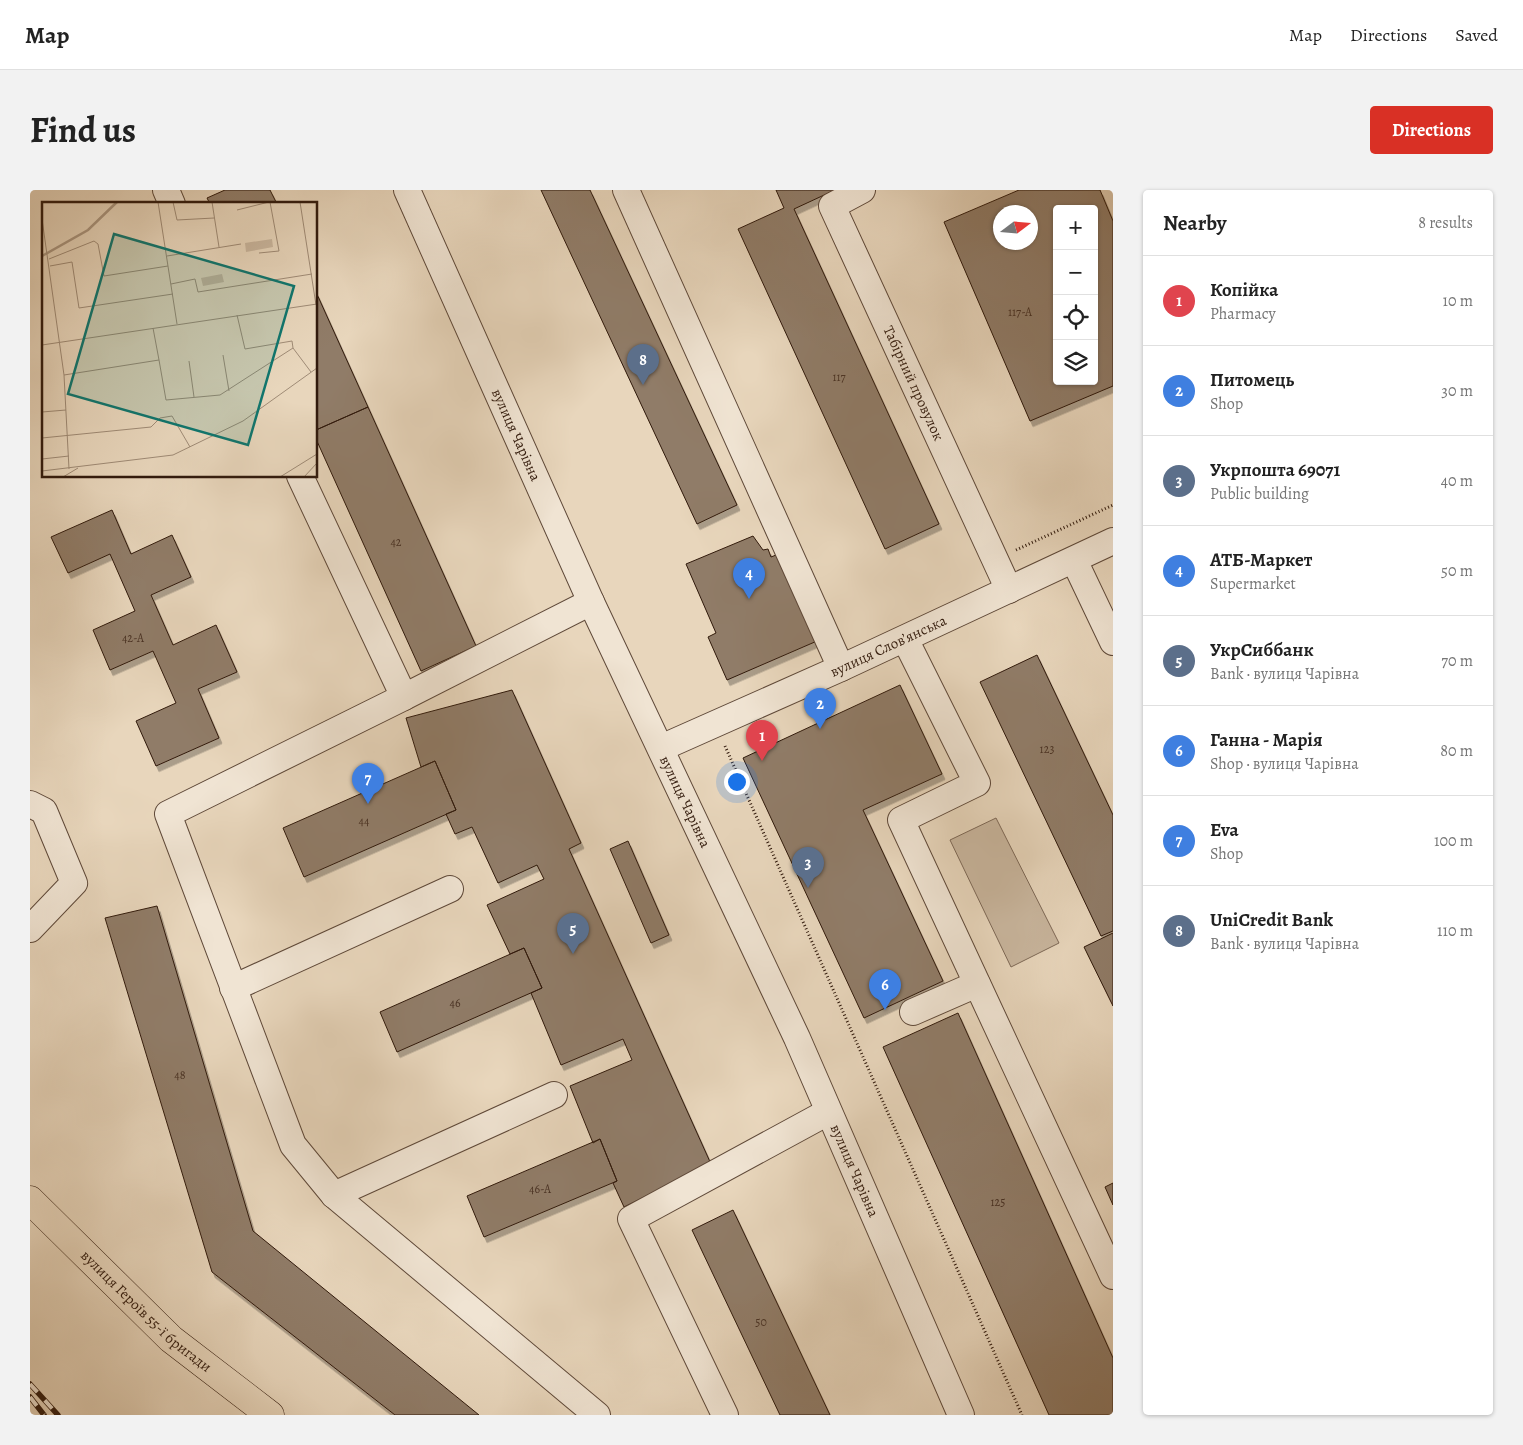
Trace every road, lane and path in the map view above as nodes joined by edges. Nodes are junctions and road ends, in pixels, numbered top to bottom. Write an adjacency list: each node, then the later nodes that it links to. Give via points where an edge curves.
1 (166, 190): 5 (street)
2 (407, 190): 12 (street, вулиця Чарівна)
3 (626, 190): 15 (street)
4 (862, 190): 9 (street, Табірний провулок, via 832,206)
5 (171, 202)
6 (301, 478): 16 (street)
7 (1113, 505): 9 (path)
8 (1113, 541): 10 (street, вулиця Слов’янська)
9 (995, 560): 11 (street, Табірний провулок)
10 (1074, 560): 11 (street, вулиця Слов’янська); 14 (street)
11 (1009, 590): 13 (street, вулиця Слов’янська)
12 (591, 602): 16 (street); 18 (street, вулиця Чарівна)
13 (905, 639): 15 (street, вулиця Слов’янська); 22 (street, via 977,784 900,820)
14 (1113, 642)
15 (842, 668): 17 (street, вулиця Слов’янська)
16 (404, 697): 23 (street, via 168,814)
17 (715, 724): 18 (street, вулиця Слов’янська); 34 (path)
18 (661, 748): 26 (street, вулиця Чарівна, via 797,1038)
19 (30, 804): 21 (street, via 44,811 74,883)
20 (450, 890): 23 (street)
21 (30, 929)
22 (977, 984): 24 (street); 29 (street)
23 (233, 988): 27 (street, via 292,1145)
24 (913, 1012)
25 (554, 1095): 27 (street)
26 (828, 1112): 32 (street, via 631,1219); 33 (street, вулиця Чарівна)
27 (334, 1195): 31 (street)
28 (30, 1200): 30 (main road, вулиця Героїв 55-ї бригади, via 171,1339)
29 (1113, 1276)
30 (270, 1415)
31 (597, 1415)
32 (725, 1415)
33 (961, 1415)
34 (1022, 1415)

